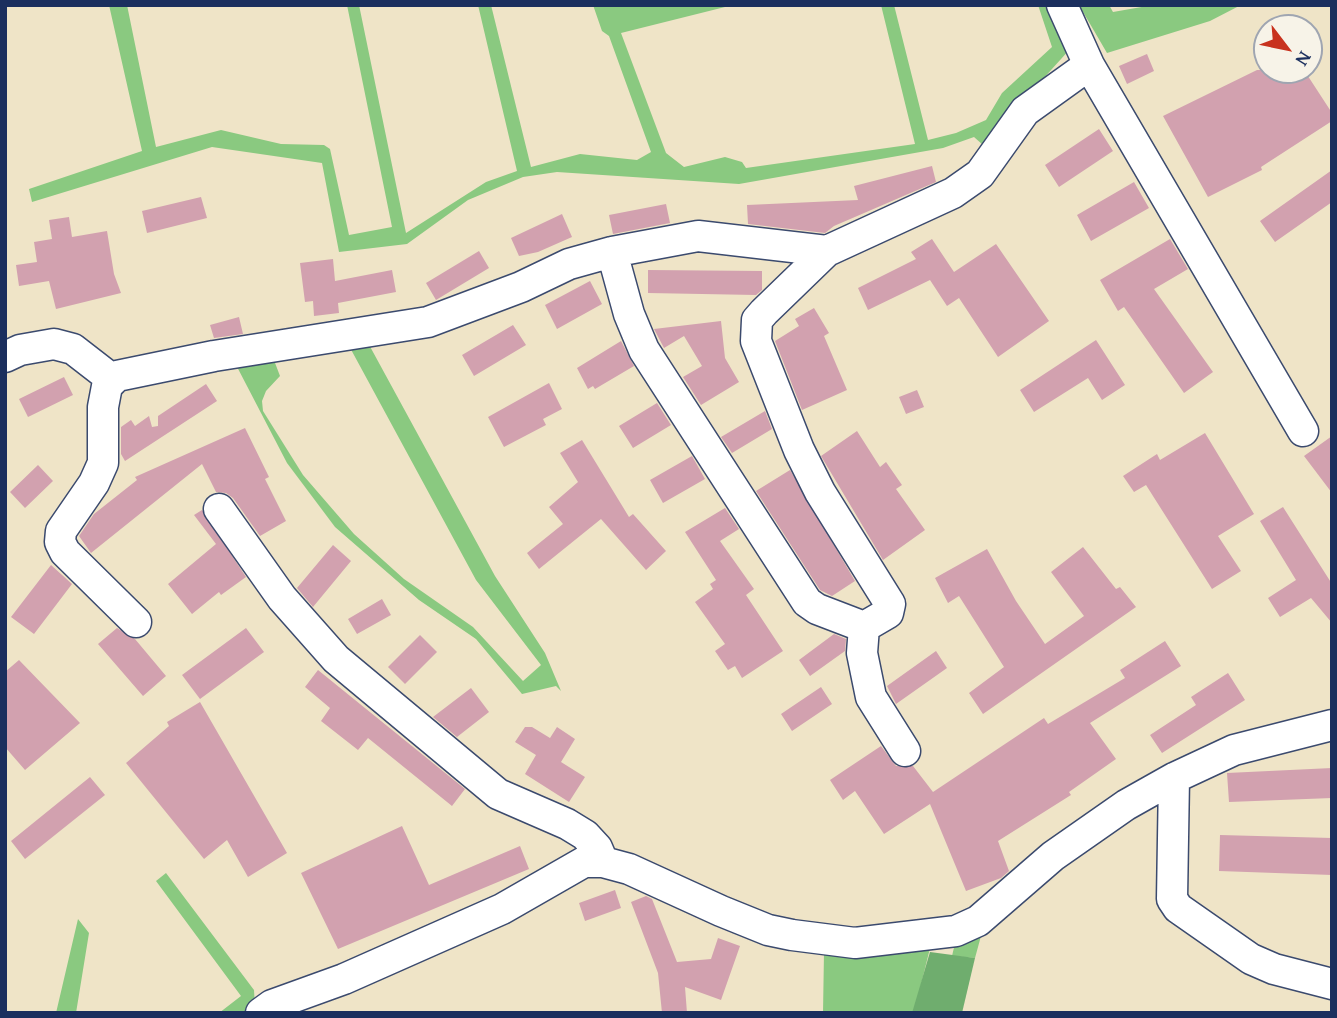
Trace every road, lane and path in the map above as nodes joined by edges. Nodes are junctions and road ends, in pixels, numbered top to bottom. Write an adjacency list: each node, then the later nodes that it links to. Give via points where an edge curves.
1 (1062, 5): 2 (street)
2 (1089, 65): 3 (street, via 1025,111 979,174 953,194); 7 (street)
3 (827, 251): 4 (street, via 698,236); 10 (street, via 757,320 756,341 804,461 890,604 888,613)
4 (612, 252): 6 (street, via 569,264 428,322 214,356); 10 (street, via 644,350 807,602)
5 (5, 357): 6 (street, via 54,344 73,349)
6 (113, 380): 9 (street, via 107,386 103,407 103,463 61,531 60,542)
7 (1304, 430)
8 (219, 509): 14 (street, via 282,598 335,659 498,794 585,835)
9 (136, 622)
10 (864, 627): 12 (street, via 862,653 871,697)
11 (1332, 725): 13 (street, via 1234,750)
12 (905, 751)
13 (1174, 778): 14 (street, via 1053,856 978,921 942,934 855,943 768,930); 15 (street, via 1172,899 1178,908 1251,959)
14 (603, 862): 16 (street, via 584,862 502,909)
15 (1332, 984)
16 (261, 1013)

